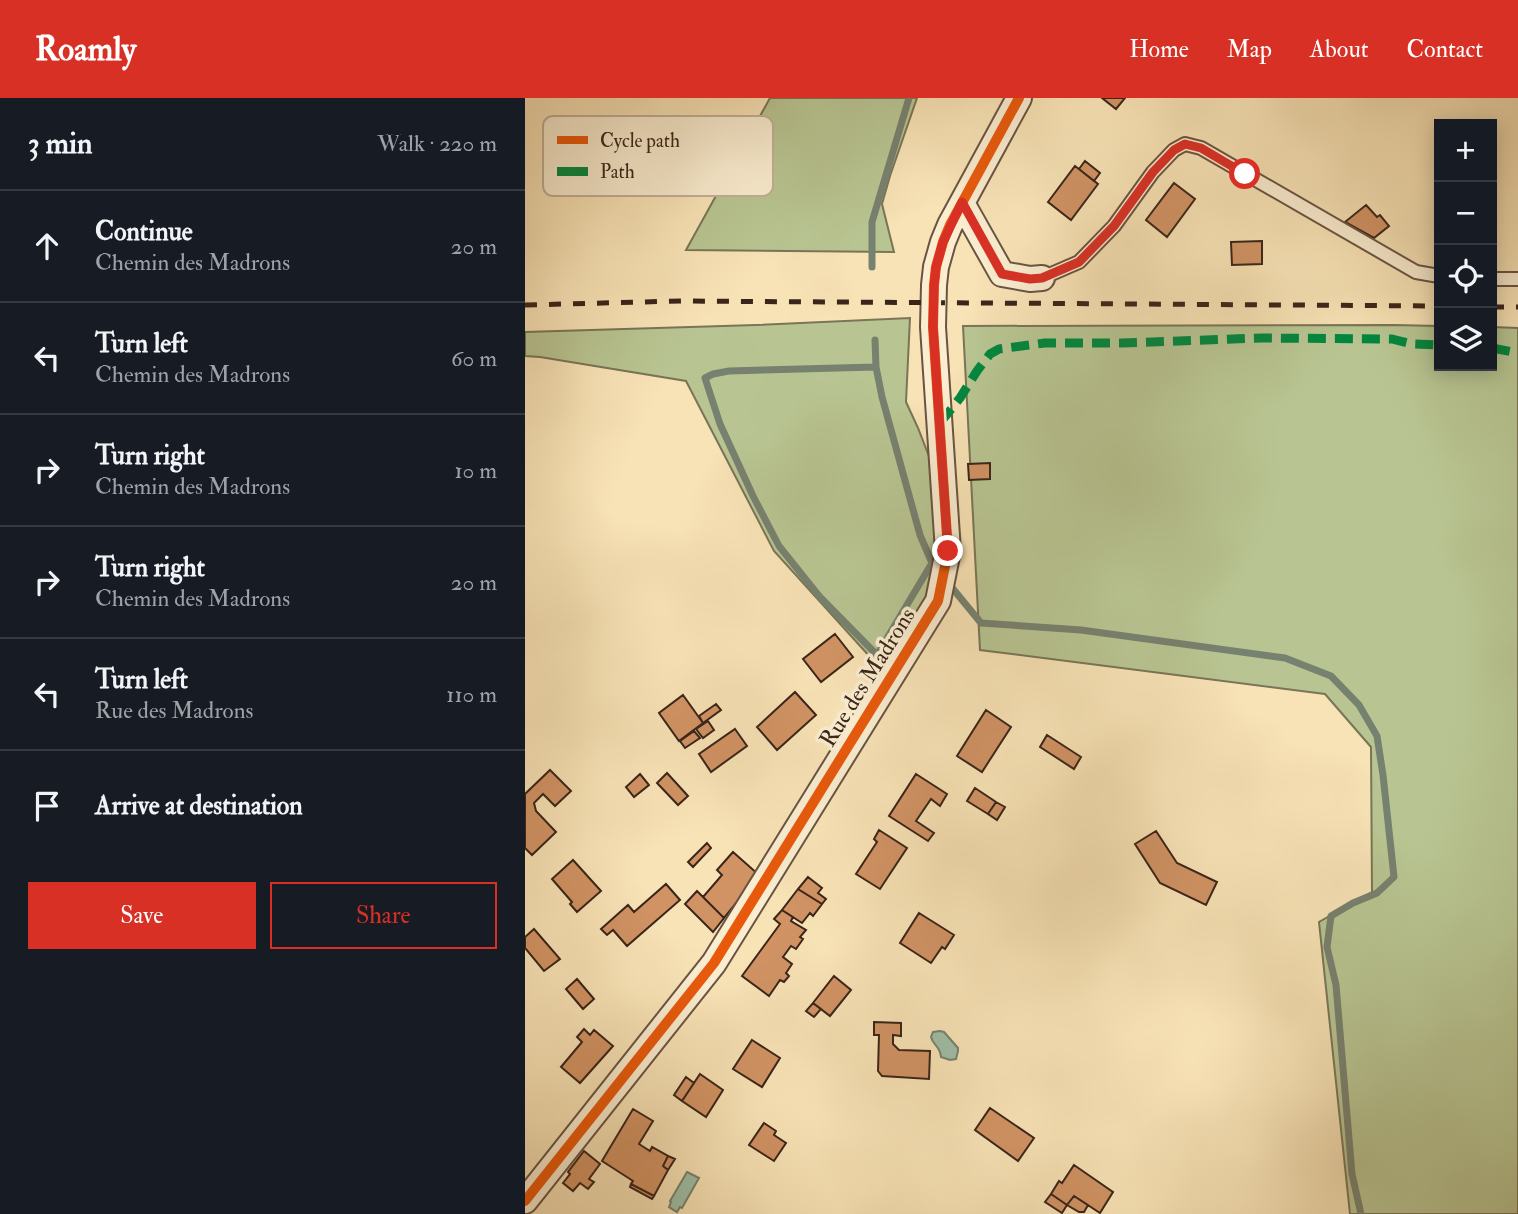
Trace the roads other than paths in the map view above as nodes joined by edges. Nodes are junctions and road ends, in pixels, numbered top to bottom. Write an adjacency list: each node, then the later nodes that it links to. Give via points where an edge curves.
1 (1019, 98): 2 (street, Rue des Madrons)
2 (962, 202): 4 (street, via 1002,274); 7 (street, Rue des Madrons, via 943,242 934,285 948,551 938,601 714,963)
3 (1434, 275): 4 (lane, via 1416,272 1201,148 1185,144 1153,172 1114,226 1079,262)
4 (1042, 278)
5 (1497, 279): 6 (lane)
6 (1518, 279)
7 (525, 1201)

